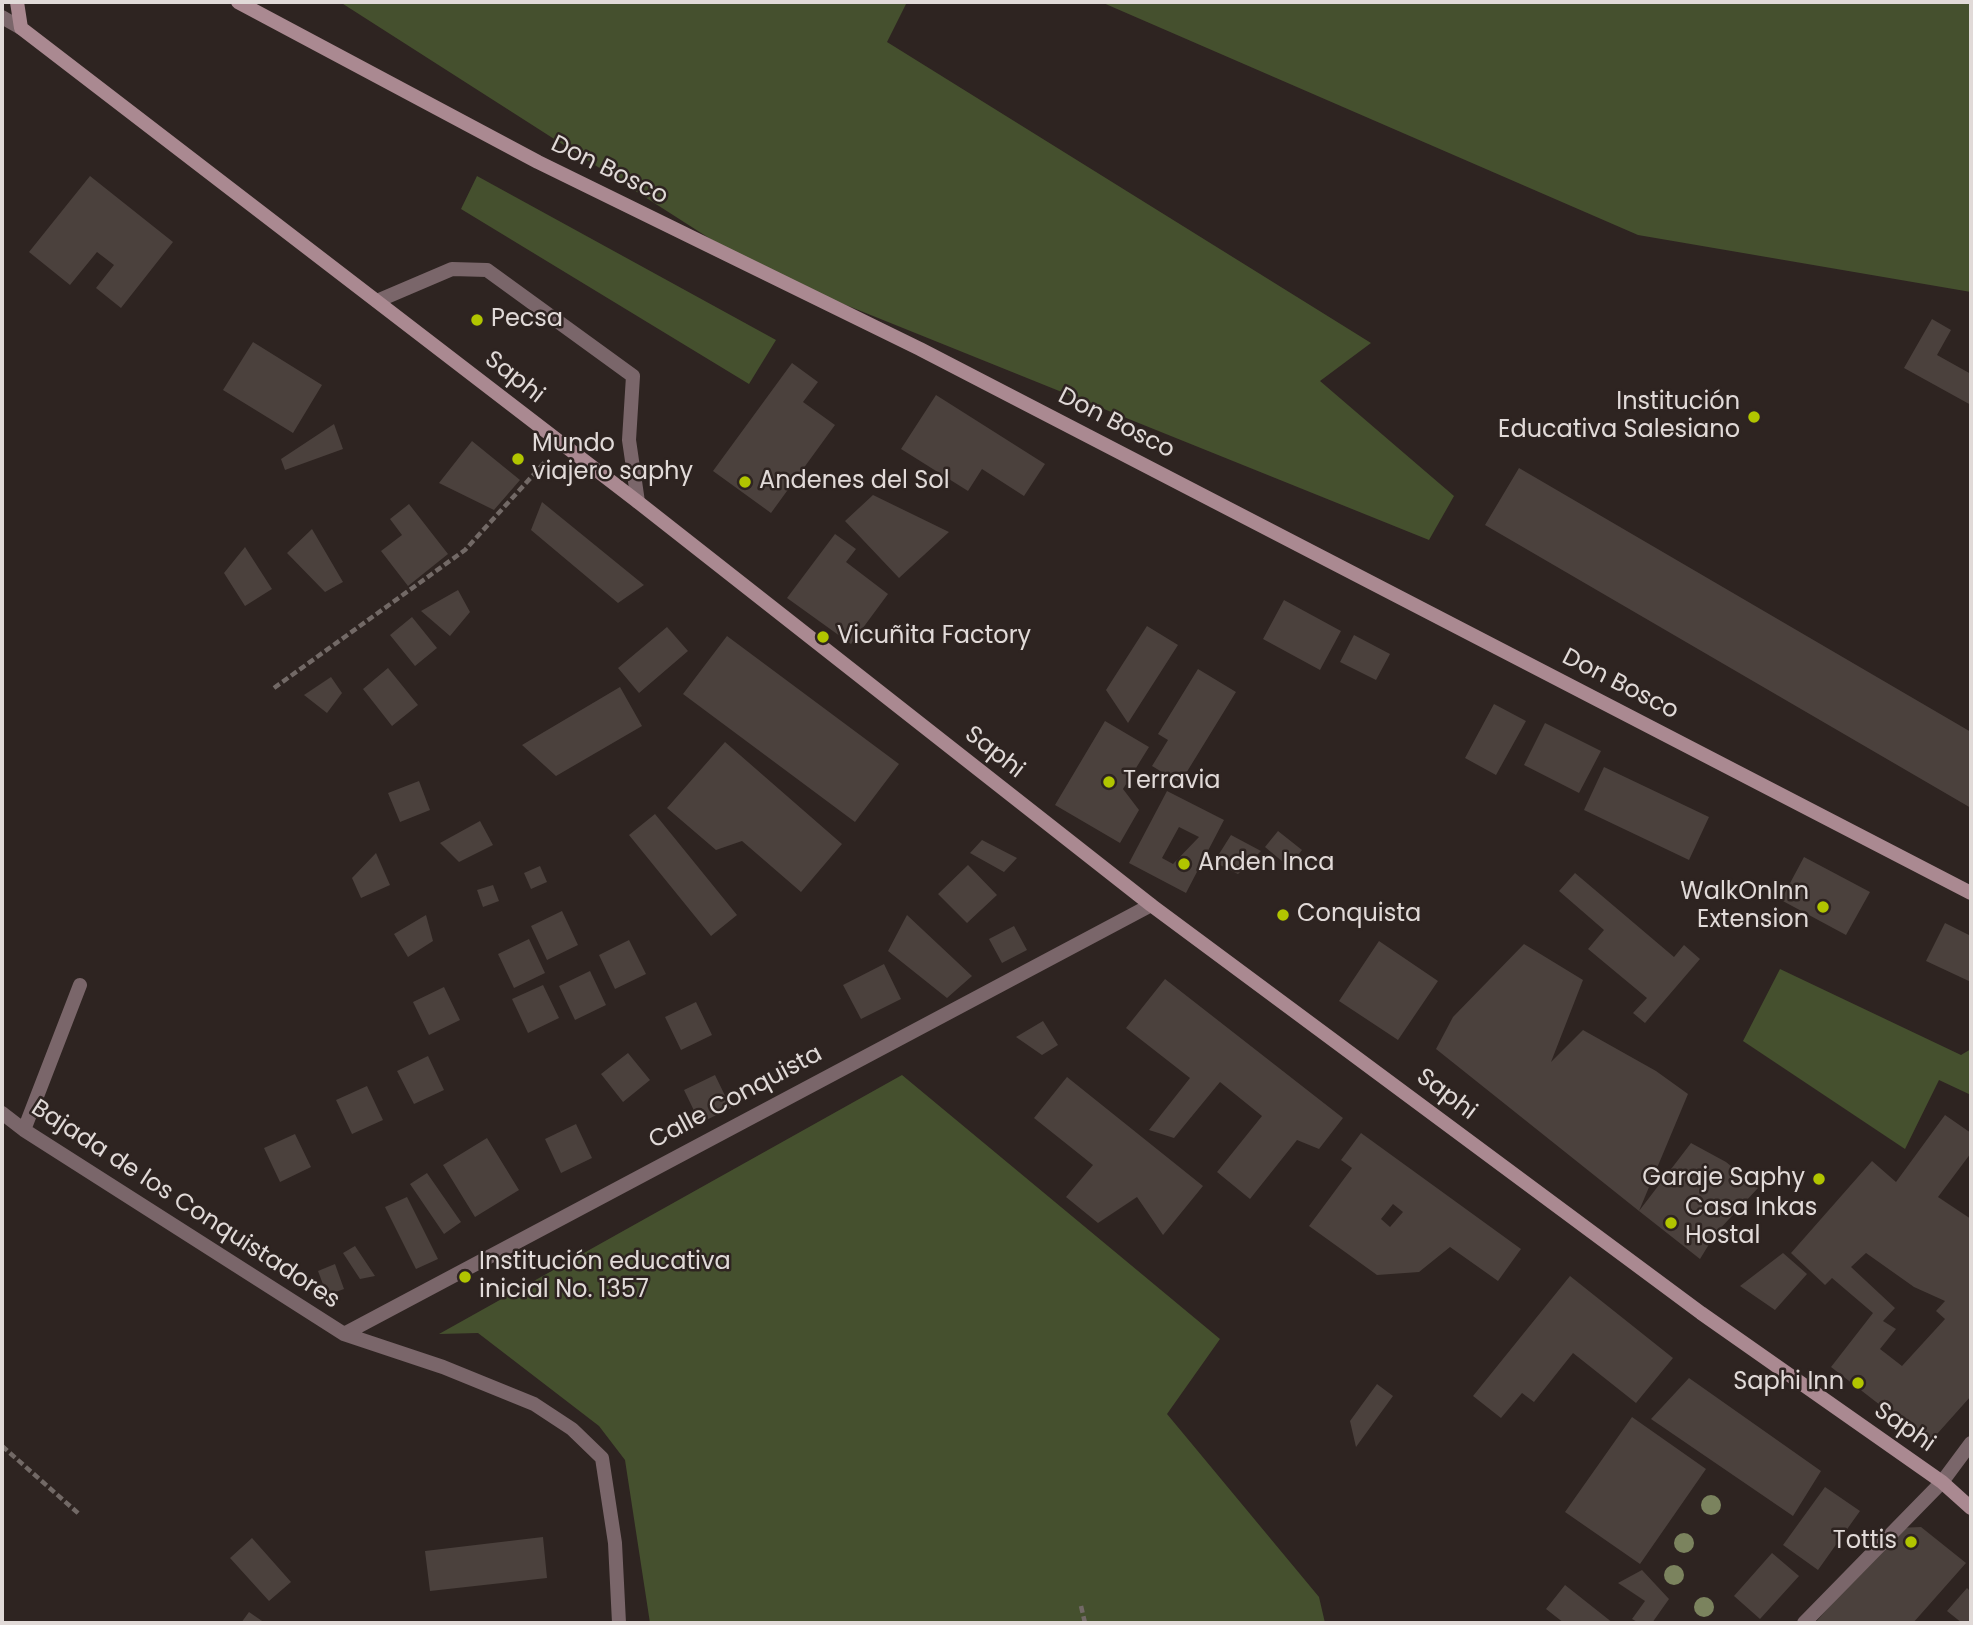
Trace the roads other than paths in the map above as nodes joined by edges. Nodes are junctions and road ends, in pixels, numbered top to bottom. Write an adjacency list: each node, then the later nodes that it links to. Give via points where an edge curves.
1 (17, 2): 4 (street)
2 (238, 2): 7 (street, Don Bosco, via 538,162 920,349)
3 (2, 17): 4 (street, Saphi)
4 (21, 28): 5 (street, Saphi)
5 (377, 302): 6 (street, Saphi); 6 (street, via 452,269 487,270 633,376 629,440)
6 (638, 502): 8 (street, Saphi)
7 (1971, 893)
8 (1151, 905): 12 (street, Calle Conquista); 14 (street, Saphi, via 1701,1313)
9 (80, 985): 11 (street)
10 (2, 1112): 11 (street, Bajada de los Conquistadores)
11 (24, 1130): 12 (street, Bajada de los Conquistadores)
12 (344, 1334): 16 (street, Bajada de los Conquistadores, via 534,1404 572,1429 602,1458 615,1543)
13 (1971, 1443): 14 (street)
14 (1942, 1482): 15 (street, Saphi); 17 (street)
15 (1971, 1508)
16 (619, 1623)
17 (1804, 1623)

